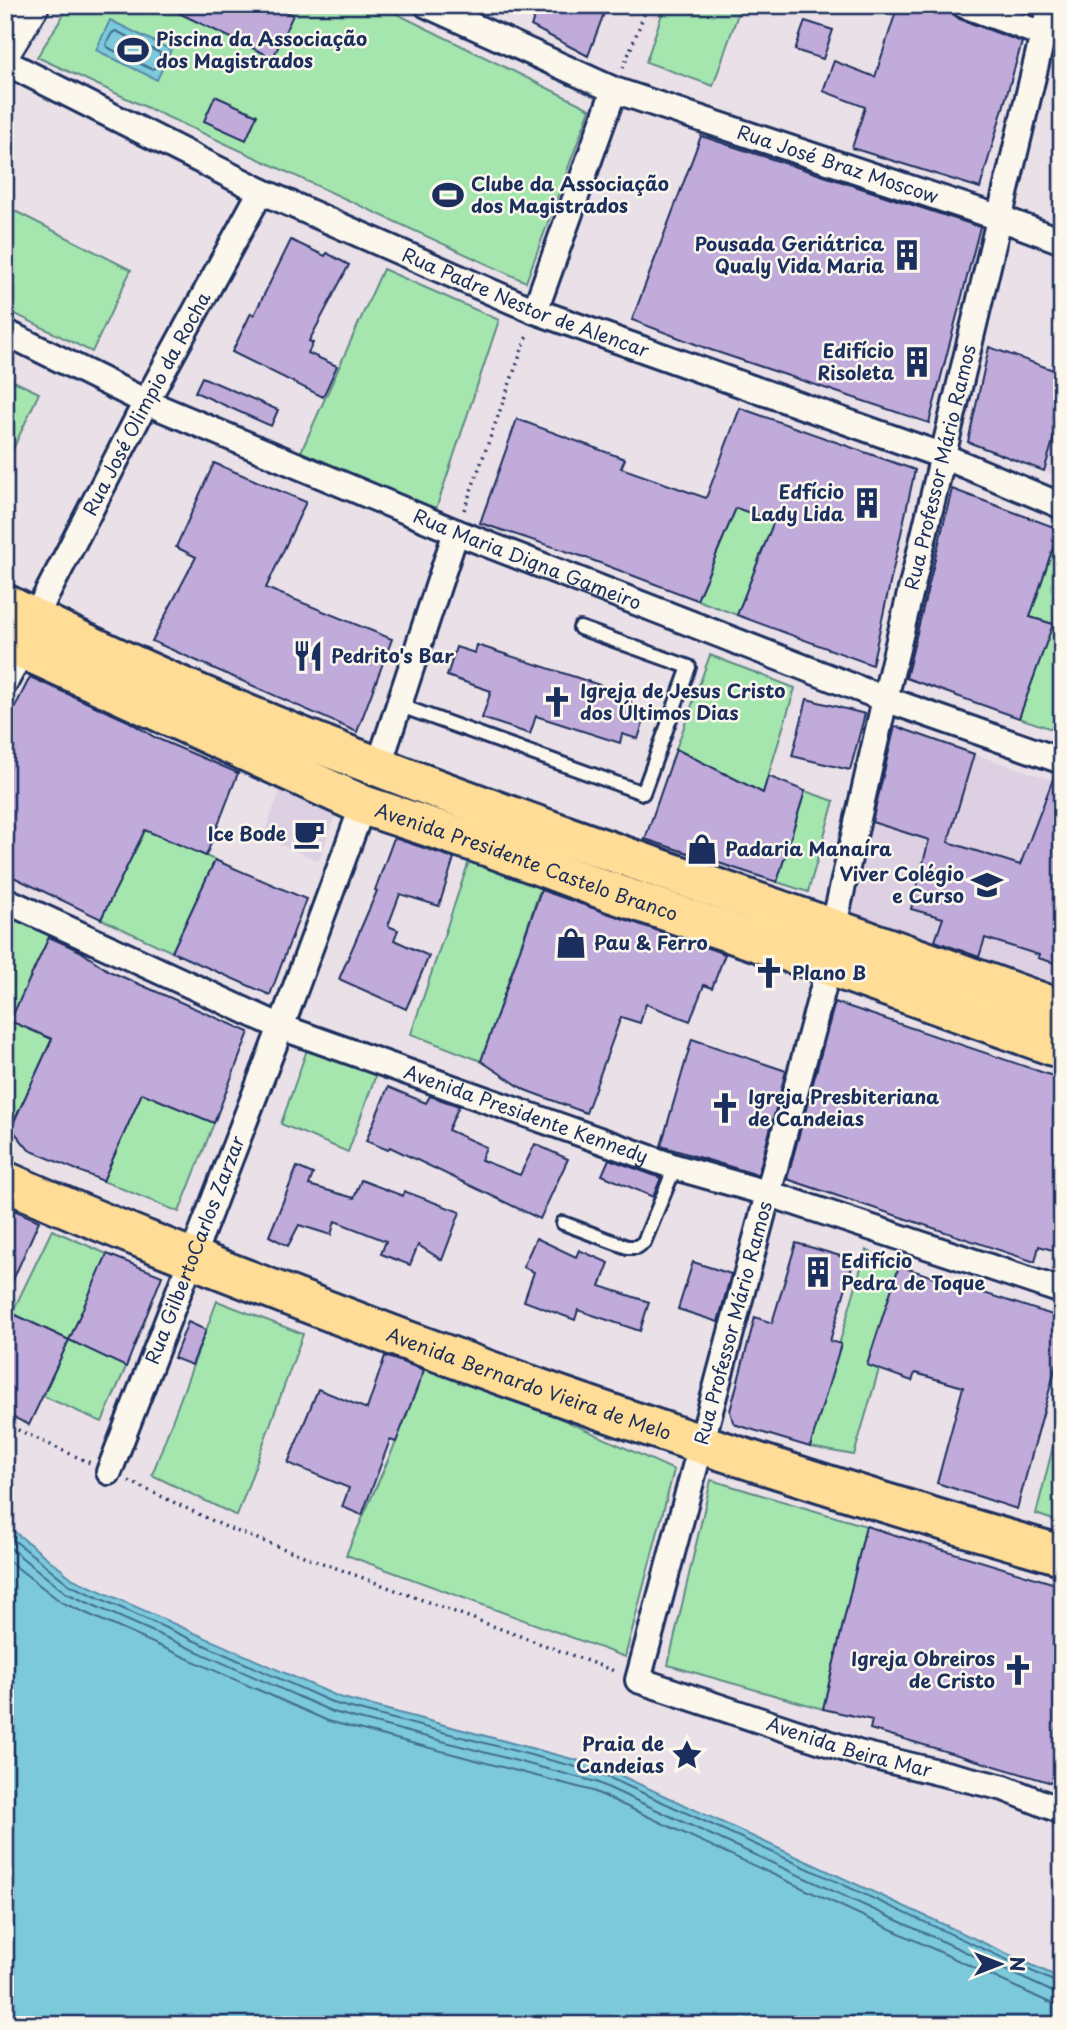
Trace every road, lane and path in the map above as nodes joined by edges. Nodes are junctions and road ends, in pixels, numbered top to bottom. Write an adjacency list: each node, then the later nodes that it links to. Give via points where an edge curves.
1 (31, 5): 7 (main road)
2 (428, 5): 9 (street, Rua José Braz Moscow)
3 (648, 5): 9 (path)
4 (964, 5): 6 (street)
5 (1050, 5): 6 (street, Rua Professor Mário Ramos)
6 (1042, 34): 11 (street, Rua Professor Mário Ramos)
7 (5, 47)
8 (5, 62): 10 (street, Rua Padre Nestor de Alencar)
9 (614, 90): 11 (street, Rua José Braz Moscow); 13 (street)
10 (261, 191): 13 (street, Rua Padre Nestor de Alencar); 15 (street, Rua José Olimpio da Rocha)
11 (1000, 218): 12 (street, Rua José Braz Moscow); 16 (street, Rua Professor Mário Ramos)
12 (1062, 241)
13 (535, 312): 16 (street, Rua Padre Nestor de Alencar); 18 (path)
14 (5, 332): 15 (street, Rua Maria Digna Gameiro)
15 (146, 402): 18 (street, Rua Maria Digna Gameiro); 20 (street, Rua José Olimpio da Rocha)
16 (943, 456): 17 (street, Rua Padre Nestor de Alencar); 21 (street, Rua Professor Mário Ramos)
17 (1062, 506)
18 (456, 532): 21 (street, Rua Maria Digna Gameiro); 22 (street)
19 (579, 628): 22 (lane, via 689,667 643,793)
20 (14, 639): 24 (main road, Avenida Presidente Castelo Branco, via 219,704); 25 (main road, Avenida Presidente Castelo Branco)
21 (885, 699): 23 (street, Rua Maria Digna Gameiro); 29 (street, Rua Professor Mário Ramos)
22 (398, 705): 24 (street)
23 (1062, 761)
24 (378, 768): 26 (main road, Avenida Presidente Castelo Branco)
25 (363, 805): 27 (main road, Avenida Presidente Castelo Branco); 32 (street, Rua GilbertoCarlos Zarzar)
26 (624, 856): 27 (main road); 29 (main road, Avenida Presidente Castelo Branco)
27 (610, 892): 30 (main road, Avenida Presidente Castelo Branco)
28 (5, 900): 32 (street, Avenida Presidente Kennedy)
29 (833, 929): 31 (main road, Avenida Presidente Castelo Branco)
30 (829, 966): 33 (main road, Avenida Presidente Castelo Branco); 36 (street, Rua Professor Mário Ramos)
31 (1062, 1010)
32 (281, 1027): 34 (street, Avenida Presidente Kennedy); 38 (street, Rua GilbertoCarlos Zarzar)
33 (1062, 1049)
34 (675, 1167): 36 (street, Avenida Presidente Kennedy); 37 (lane, via 644,1242 637,1247)
35 (5, 1181): 38 (main road, Avenida Bernardo Vieira de Melo)
36 (767, 1193): 39 (street, Avenida Presidente Kennedy); 41 (street, Rua Professor Mário Ramos)
37 (564, 1223)
38 (193, 1259): 41 (main road, Avenida Bernardo Vieira de Melo, via 382,1332); 42 (street, Rua GilbertoCarlos Zarzar)
39 (1062, 1291)
40 (5, 1424): 42 (path)
41 (701, 1445): 43 (main road, Avenida Bernardo Vieira de Melo); 44 (street, Rua Professor Mário Ramos)
42 (109, 1472): 44 (path, via 228,1528)
43 (1062, 1555)
44 (638, 1680): 45 (street, Avenida Beira Mar, via 858,1754 1004,1788)
45 (1062, 1811)

